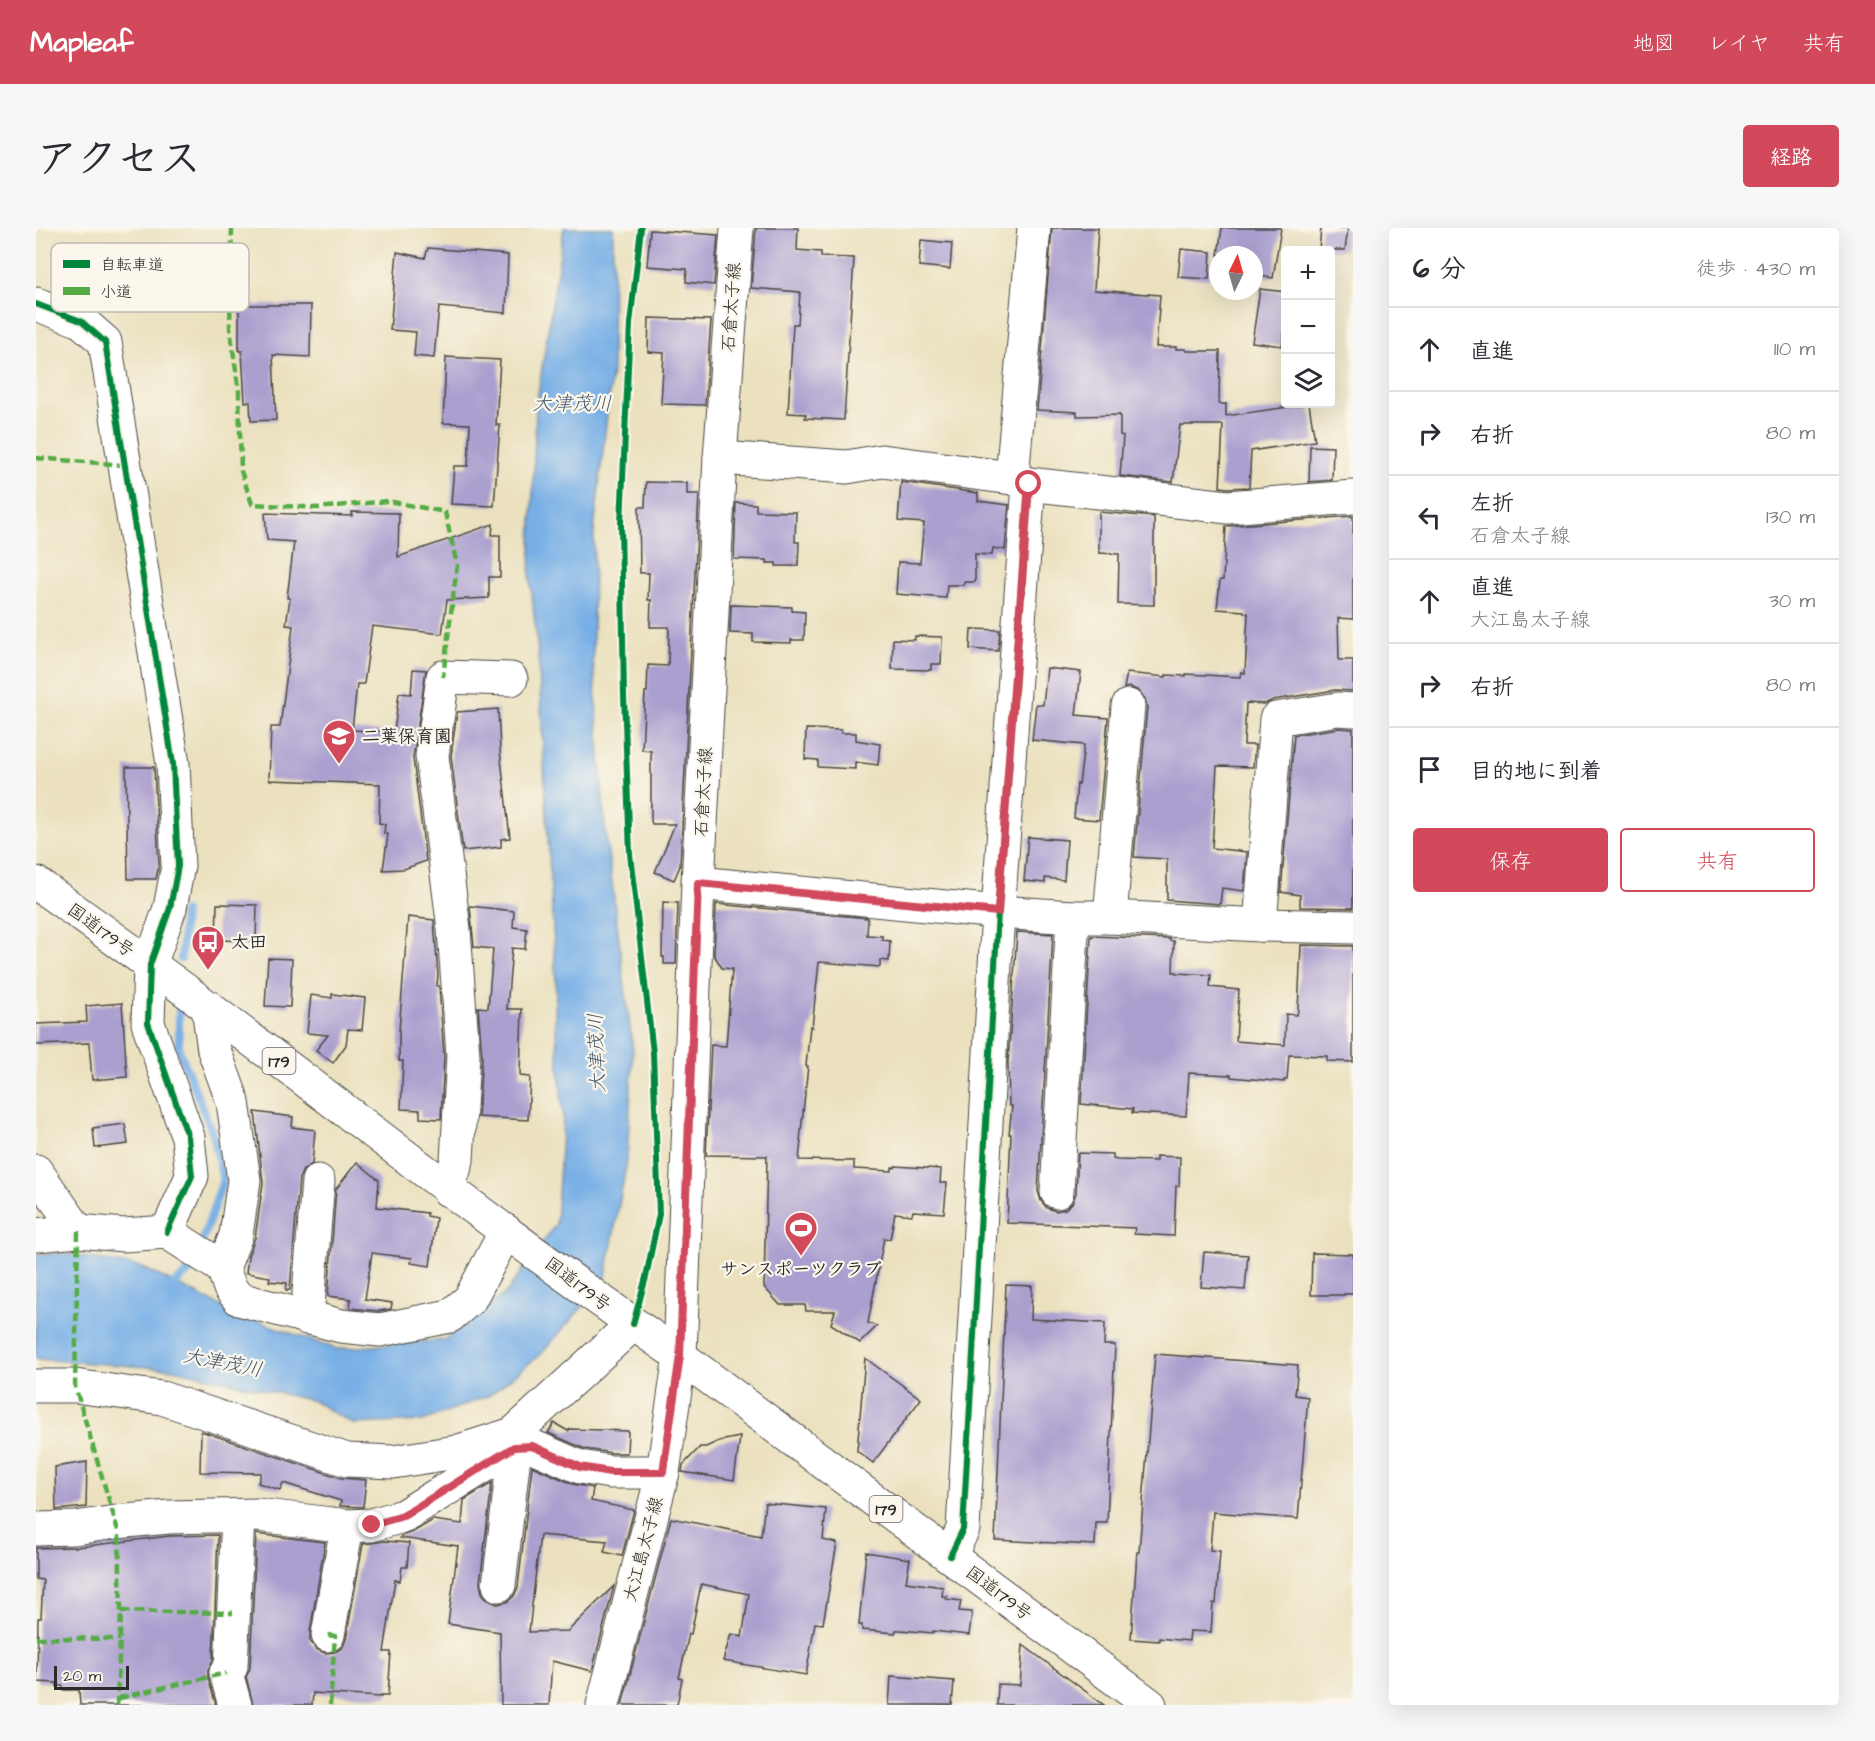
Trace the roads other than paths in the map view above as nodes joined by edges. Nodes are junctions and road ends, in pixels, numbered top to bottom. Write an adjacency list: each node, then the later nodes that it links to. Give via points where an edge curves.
1 (737, 228): 6 (main road, 石倉太子線)
2 (1034, 228): 7 (main road)
3 (36, 304): 4 (main road)
4 (51, 310)
5 (57, 312): 19 (main road, via 81,321 105,342 173,764 178,866 170,908)
6 (720, 458): 7 (main road, via 847,467 882,461); 13 (main road, 石倉太子線)
7 (1020, 481): 8 (main road, via 1228,507); 14 (main road)
8 (1353, 497)
9 (511, 680): 23 (main road, via 443,677 432,756 453,917 463,1055 457,1160)
10 (1128, 706): 16 (main road)
11 (1353, 710): 17 (main road, via 1276,719)
12 (36, 883): 19 (main road, 国道179号 / 179)
13 (698, 883): 14 (main road); 32 (main road, 石倉太子線)
14 (998, 912): 15 (main road); 39 (main road, via 963,1529)
15 (1073, 917): 16 (main road); 24 (main road)
16 (1110, 917): 17 (main road)
17 (1260, 925): 18 (main road)
18 (1353, 927)
19 (150, 965): 20 (main road, 国道179号 / 179); 26 (main road, via 148,1023 188,1137 192,1176)
20 (208, 1007): 23 (main road, 国道179号 / 179); 29 (main road, via 214,1050 232,1102 244,1180 236,1235)
21 (36, 1171): 25 (main road)
22 (318, 1181): 30 (main road)
23 (448, 1190): 28 (main road, 国道179号 / 179)
24 (1057, 1192)
25 (78, 1231): 26 (main road, via 124,1235); 27 (main road)
26 (167, 1232): 29 (main road)
27 (36, 1235)
28 (513, 1236): 30 (main road, via 471,1299 450,1316 380,1330); 31 (main road, 国道179号 / 179)
29 (223, 1268): 30 (main road, via 239,1299)
30 (307, 1318)
31 (626, 1320): 32 (main road, 国道179号 / 179); 34 (main road)
32 (680, 1356): 35 (main road, 大江島太子線); 39 (main road, 国道179号 / 179)
33 (36, 1386): 34 (main road, via 75,1386 162,1398 347,1460 393,1462)
34 (514, 1441): 35 (main road, via 580,1467 610,1472); 37 (main road, via 403,1516 372,1525); 40 (main road)
35 (663, 1472): 43 (main road, 大江島太子線)
36 (238, 1515): 37 (main road); 38 (main road); 42 (main road, via 231,1667 226,1673)
37 (347, 1526): 41 (main road)
38 (36, 1529)
39 (950, 1556): 44 (main road, 国道179号 / 179)
40 (499, 1585)
41 (328, 1635)
42 (235, 1705)
43 (603, 1705)
44 (1150, 1705)

